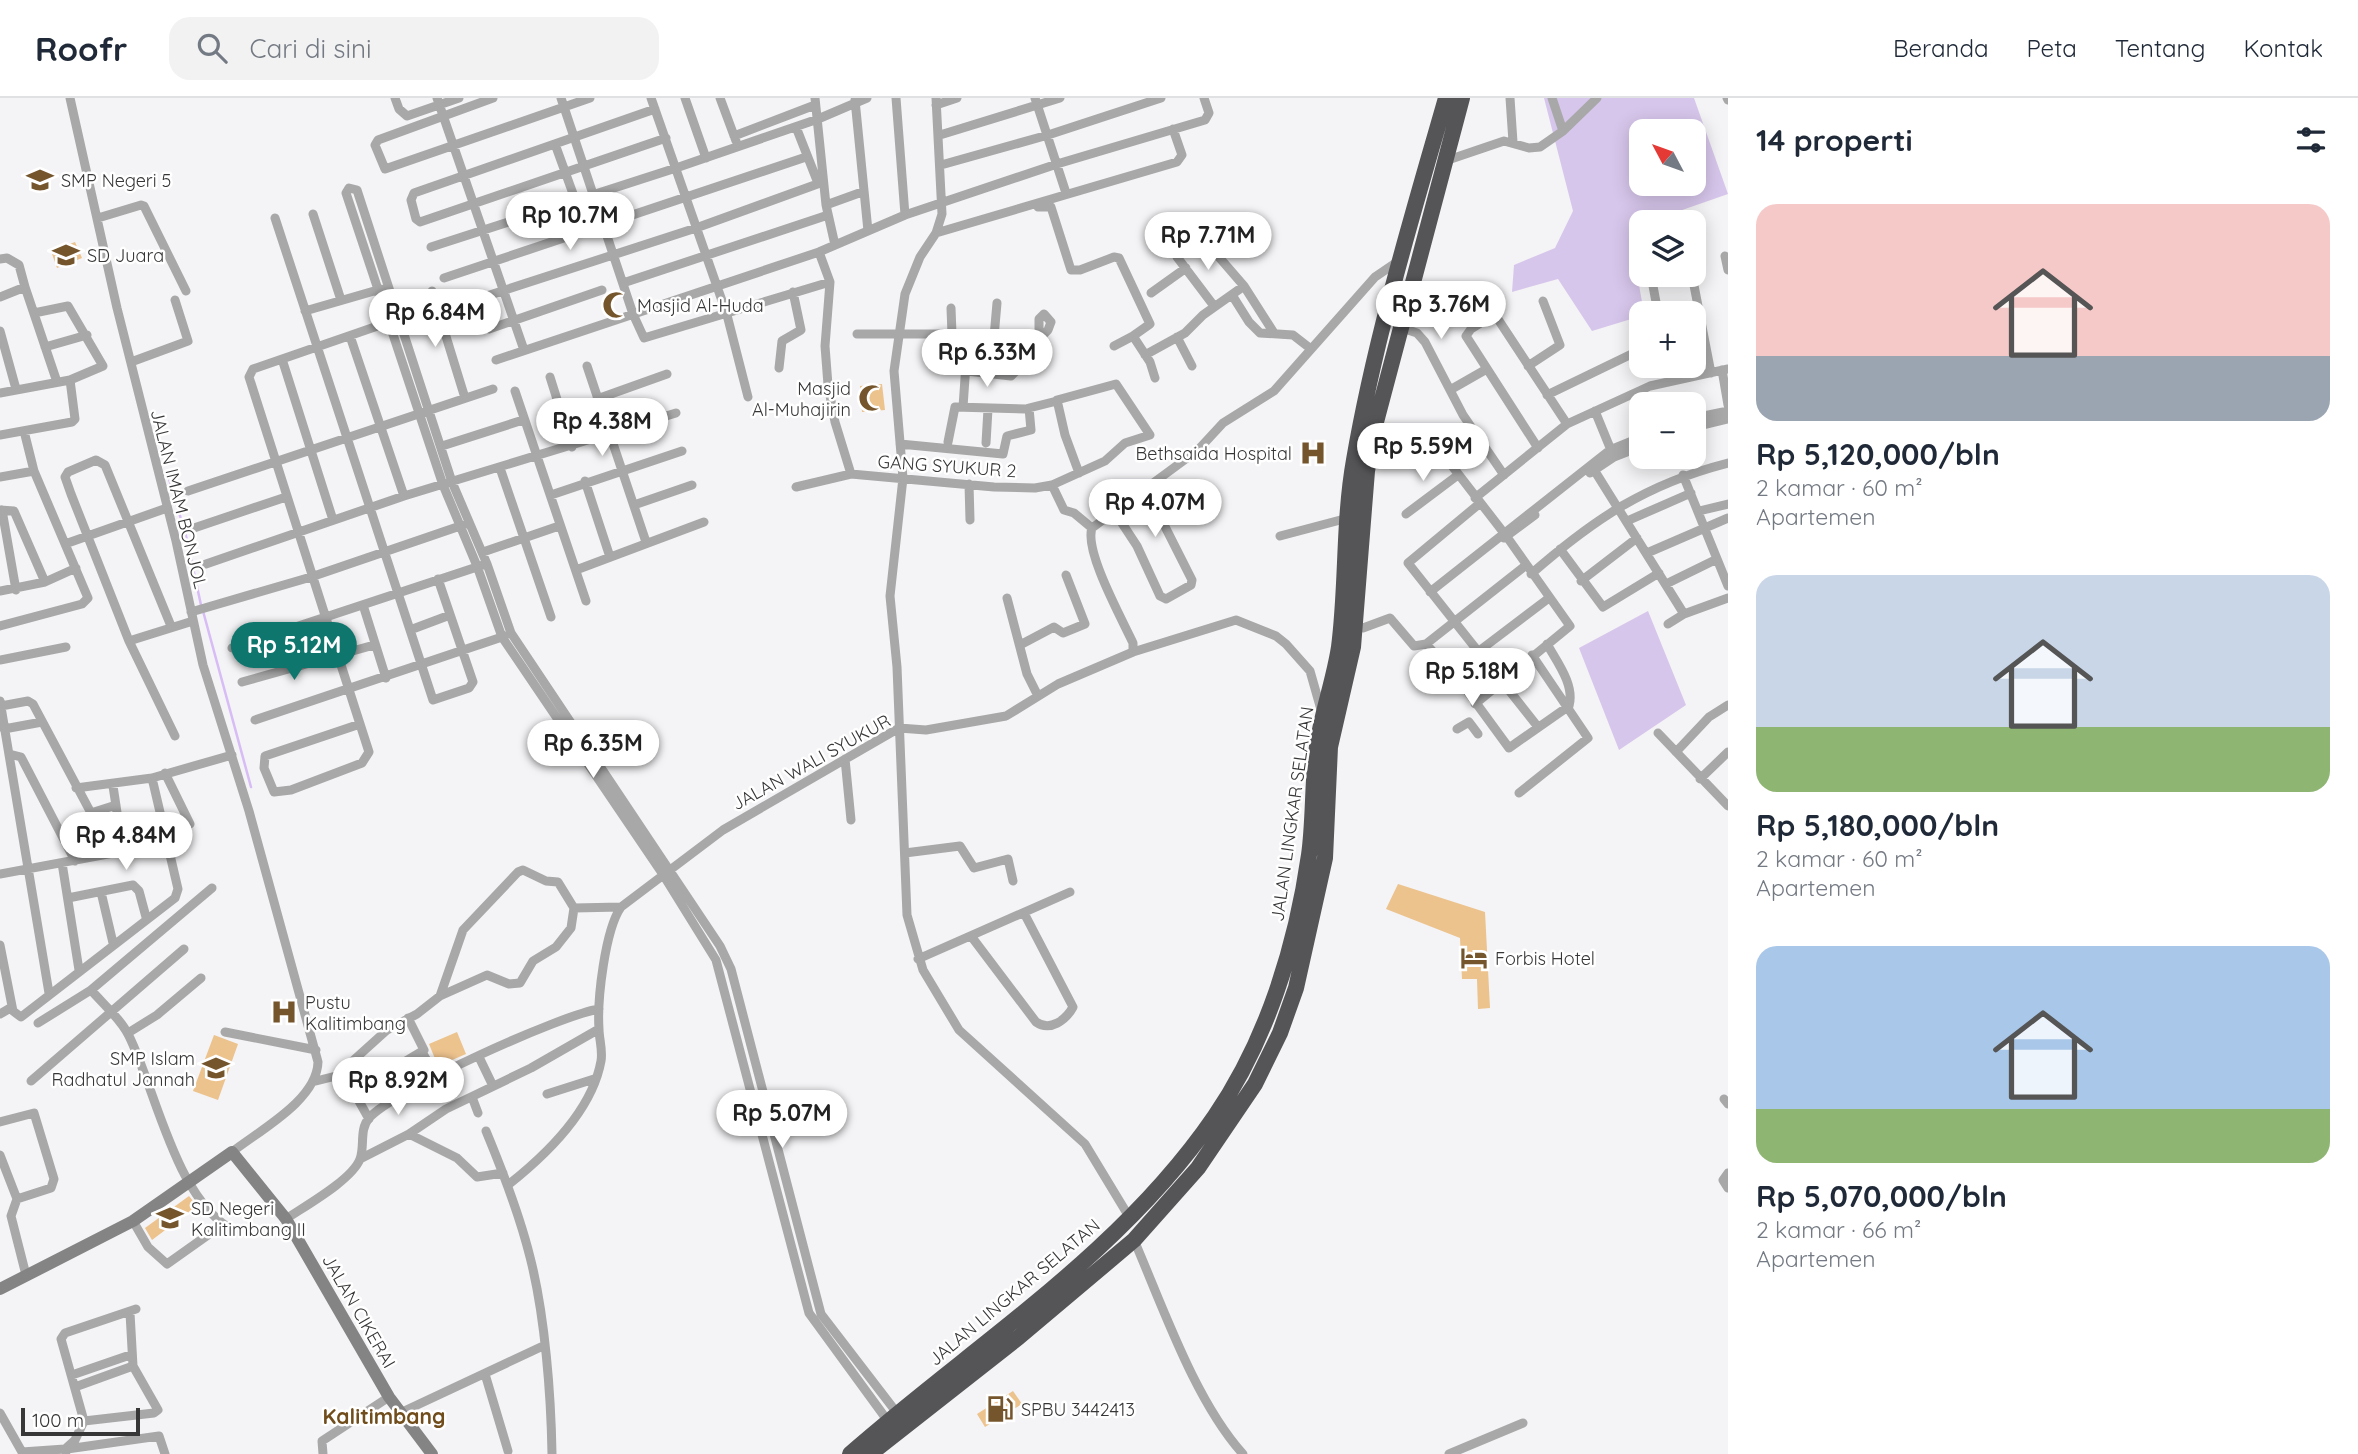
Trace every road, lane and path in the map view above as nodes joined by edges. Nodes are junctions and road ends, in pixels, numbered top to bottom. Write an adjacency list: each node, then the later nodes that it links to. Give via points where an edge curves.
1 (70, 98): 64 (street, JALAN IMAM BONJOL)
2 (395, 98): 27 (street, via 401,112)
3 (458, 98): 23 (street)
4 (493, 98): 28 (street)
5 (590, 98): 25 (street)
6 (652, 98): 26 (street)
7 (685, 98): 44 (street)
8 (720, 98): 37 (street)
9 (867, 98): 20 (street)
10 (896, 98): 63 (street)
11 (957, 98): 22 (street)
12 (1060, 98): 24 (street)
13 (1161, 98): 35 (street)
14 (1204, 98): 32 (street, via 1207,118)
15 (1446, 98): 80 (highway, JALAN LINGKAR SELATAN)
16 (1462, 98): 45 (highway, JALAN LINGKAR SELATAN)
17 (1510, 98): 39 (street)
18 (1552, 98): 33 (street)
19 (1597, 98): 33 (street)
20 (855, 100): 29 (street); 53 (street)
21 (815, 101): 29 (street); 37 (street)
22 (936, 101): 34 (street)
23 (438, 102): 27 (street); 28 (street)
24 (1036, 102): 34 (street); 35 (street)
25 (562, 103): 36 (street); 41 (street)
26 (655, 109): 36 (street); 38 (street)
27 (411, 116): 30 (street)
28 (442, 116): 30 (street); 41 (street)
29 (818, 119): 31 (street); 52 (street)
30 (416, 126): 41 (street, via 376,142 384,168)
31 (796, 127): 42 (street); 43 (street)
32 (1173, 129): 46 (street); 54 (street, via 1182,155 1177,162)
33 (1563, 131): 39 (street, via 1540,147)
34 (940, 135): 47 (street)
35 (1048, 135): 46 (street); 47 (street)
36 (574, 136): 40 (street); 48 (street)
37 (734, 136): 42 (street)
38 (666, 138): 48 (street); 49 (street)
39 (1513, 142): 45 (street)
40 (555, 144): 50 (street); 51 (street)
41 (453, 146): 51 (street)
42 (737, 146): 44 (street)
43 (806, 157): 52 (street); 56 (street)
44 (706, 158): 49 (street)
45 (1444, 161): 117 (highway, JALAN LINGKAR SELATAN)
46 (1057, 164): 54 (street); 59 (street)
47 (941, 165): 59 (street)
48 (584, 167): 50 (street); 55 (street)
49 (676, 168): 55 (street); 56 (street)
50 (565, 173): 57 (street); 58 (street)
51 (463, 176): 58 (street); 58 (street, via 413,194 416,219 419,222)
52 (820, 183): 60 (street); 67 (street)
53 (862, 192): 60 (street); 68 (street)
54 (1066, 193): 61 (street)
55 (594, 196): 57 (street); 66 (street)
56 (686, 197): 66 (street); 67 (street)
57 (576, 202): 69 (street)
58 (472, 204): 69 (street)
59 (942, 204): 63 (street); 70 (street)
60 (827, 210): 71 (street); 76 (street)
61 (1013, 210): 70 (street); 127 (street, via 1051,207 1071,270 1119,258 1150,324)
62 (313, 214): 102 (street)
63 (905, 215): 68 (street)
64 (98, 218): 94 (street, via 145,206); 141 (street, JALAN IMAM BONJOL)
65 (275, 218): 109 (street)
66 (604, 224): 75 (street); 81 (street)
67 (696, 228): 75 (street); 76 (street)
68 (867, 230): 71 (street)
69 (483, 232): 72 (street); 81 (street)
70 (936, 233): 120 (street, via 907,287)
71 (835, 245): 74 (street)
72 (431, 247)
73 (1212, 249): 88 (street)
74 (819, 252): 85 (street); 90 (street)
75 (614, 253): 86 (street); 96 (street)
76 (705, 256): 86 (street); 90 (street)
77 (1725, 256): 83 (street)
78 (1177, 257): 82 (street)
79 (0, 259): 89 (street, via 19,265)
80 (1400, 260): 135 (street, via 1381,271); 233 (highway, JALAN LINGKAR SELATAN, via 1361,423)
81 (494, 262): 84 (street); 96 (street)
82 (1186, 268): 98 (street); 107 (street)
83 (1728, 270)
84 (444, 278)
85 (830, 282): 97 (street); 205 (street, via 825,346 828,385)
86 (623, 283): 111 (street)
87 (388, 286): 92 (street); 92 (street, via 357,190 349,188 346,193); 114 (street)
88 (1244, 286): 99 (street); 121 (street)
89 (25, 287): 100 (street); 110 (street)
90 (718, 287): 111 (street); 113 (street)
91 (1694, 287): 149 (street)
92 (377, 290): 102 (street); 116 (street)
93 (602, 290): 115 (street)
94 (186, 291)
95 (432, 291): 163 (street)
96 (502, 291): 106 (street); 115 (street)
97 (793, 292): 113 (street); 145 (street, via 801,330 782,341)
98 (1151, 293)
99 (1232, 295): 107 (street); 121 (street, via 1254,328)
100 (0, 297)
101 (175, 300): 141 (street, via 188,341)
102 (341, 300): 109 (street)
103 (1486, 301): 112 (street)
104 (1543, 301): 144 (street, via 1560,345)
105 (997, 303): 128 (street)
106 (459, 305)
107 (1214, 306): 129 (street)
108 (951, 308): 123 (street)
109 (305, 311): 134 (street)
110 (34, 313): 124 (street, via 67,305); 133 (street)
111 (633, 314): 113 (street, via 642,336 648,338); 136 (street)
112 (1495, 314): 144 (street); 147 (street, via 1467,334)
113 (727, 315): 162 (street)
114 (399, 319): 116 (street); 170 (street)
115 (513, 322): 118 (street); 136 (street)
116 (388, 323): 126 (street); 173 (street)
117 (1399, 327): 158 (street, via 1417,333 1425,342); 254 (highway, JALAN LINGKAR SELATAN)
118 (489, 329)
119 (0, 331): 156 (street)
120 (901, 333): 122 (street); 123 (street); 187 (street, via 894,371)
121 (1274, 333): 135 (street, via 1293,335)
122 (857, 334)
123 (952, 334): 125 (street)
124 (87, 335): 133 (street); 154 (street, via 103,366)
125 (968, 335): 128 (street); 148 (street)
126 (350, 336): 134 (street); 178 (street)
127 (1133, 336): 132 (street); 137 (street)
128 (994, 337): 131 (street)
129 (1177, 337): 137 (street); 143 (street)
130 (1039, 339): 131 (street)
131 (1018, 342): 148 (street, via 1011,376)
132 (1114, 346)
133 (45, 347): 155 (street)
134 (316, 347): 139 (street); 184 (street)
135 (1311, 349): 217 (street, via 1274,391 1223,423 1198,450)
136 (524, 350): 140 (street)
137 (1145, 355): 152 (street)
138 (1629, 355): 161 (street)
139 (282, 359): 192 (street); 197 (street, via 253,369 248,377)
140 (496, 360)
141 (131, 362): 227 (street, JALAN IMAM BONJOL)
142 (587, 366): 164 (street)
143 (1192, 366)
144 (1528, 366): 161 (street)
145 (779, 368)
146 (1725, 369): 149 (street); 166 (street)
147 (1485, 370): 158 (street); 191 (street)
148 (967, 371): 167 (street)
149 (1711, 373): 153 (street)
150 (667, 374): 164 (street)
151 (550, 377): 190 (street)
152 (1155, 378)
153 (1673, 379): 171 (street)
154 (70, 380): 155 (street); 181 (street, via 75,419)
155 (57, 382): 156 (street)
156 (16, 389): 160 (street)
157 (493, 389): 163 (street)
158 (1450, 390): 207 (street)
159 (515, 391): 177 (street)
160 (0, 393)
161 (1547, 395): 179 (street)
162 (748, 397)
163 (465, 398): 170 (street)
164 (597, 399): 182 (street)
165 (1057, 401): 187 (street, via 1029,408 1031,430 1007,436 1004,453); 204 (street); 204 (street, GANG SYUKUR 2, via 1116,384 1150,435 1125,443 1107,460)
166 (1728, 405)
167 (963, 407): 168 (street); 185 (street, via 952,410)
168 (988, 409): 169 (street); 186 (street)
169 (1026, 409)
170 (430, 410): 173 (street); 189 (street)
171 (1595, 411): 179 (street); 195 (street)
172 (1728, 411): 175 (street)
173 (419, 413): 178 (street); 212 (street)
174 (676, 413): 182 (street)
175 (1706, 416)
176 (1728, 419): 180 (street)
177 (523, 420): 189 (street); 196 (street)
178 (383, 424): 184 (street); 221 (street)
179 (1567, 424): 191 (street)
180 (1706, 424)
181 (24, 431): 183 (street); 203 (street)
182 (609, 433): 190 (street); 202 (street)
183 (0, 435)
184 (345, 439): 192 (street); 228 (street)
185 (948, 442)
186 (986, 443)
187 (900, 444): 210 (street)
188 (1629, 444): 195 (street)
189 (442, 446): 212 (street)
190 (572, 447): 196 (street)
191 (1538, 448): 207 (street)
192 (311, 449): 197 (street); 235 (street)
193 (1629, 449): 195 (street)
194 (682, 451): 202 (street)
195 (1612, 454): 200 (street)
196 (537, 457): 201 (street); 220 (street)
197 (275, 463): 218 (street); 222 (street)
198 (1449, 463): 206 (street)
199 (1728, 463): 208 (street)
200 (1593, 467): 226 (street); 248 (street)
201 (500, 468): 212 (street); 249 (street)
202 (622, 469): 211 (street); 225 (street)
203 (34, 471): 209 (street); 252 (street)
204 (1079, 473): 215 (street, GANG SYUKUR 2)
205 (851, 474): 210 (street, GANG SYUKUR 2); 216 (street, GANG SYUKUR 2)
206 (1458, 475): 223 (street); 232 (street)
207 (1504, 475): 223 (street)
208 (1683, 475): 219 (street); 226 (street)
209 (0, 477)
210 (902, 478): 213 (street, GANG SYUKUR 2); 326 (street, via 890,581)
211 (585, 481): 220 (street); 258 (street)
212 (448, 483): 221 (street); 240 (street)
213 (970, 484): 215 (street, GANG SYUKUR 2, via 1009,488); 236 (street)
214 (692, 485): 225 (street)
215 (1052, 485): 244 (street, via 1063,510)
216 (796, 487)
217 (1146, 489): 230 (street); 230 (street, via 1191,585 1166,598 1160,596 1137,546)
218 (188, 491)
219 (1691, 493): 231 (street); 237 (street)
220 (551, 495): 241 (street)
221 (404, 496): 228 (street)
222 (286, 497): 243 (street); 245 (street)
223 (1477, 501): 248 (street); 275 (street, via 1408,561)
224 (1728, 504): 231 (street)
225 (635, 505): 251 (street)
226 (1618, 506): 237 (street); 253 (street)
227 (167, 508): 238 (street); 283 (street, JALAN IMAM BONJOL)
228 (370, 508): 235 (street); 256 (street)
229 (1, 510): 270 (street, via 14,511); 273 (street)
230 (1114, 511): 244 (street)
231 (1699, 511): 242 (street)
232 (1406, 514)
233 (1348, 518): 247 (street); 254 (highway, JALAN LINGKAR SELATAN)
234 (1728, 518): 242 (street)
235 (333, 520): 245 (street)
236 (970, 520)
237 (1627, 521): 250 (street)
238 (129, 522): 246 (street); 246 (street, via 105,465 96,460 65,475); 290 (street)
239 (704, 522): 251 (street)
240 (465, 524): 255 (street); 256 (street); 261 (street)
241 (559, 526): 249 (street); 263 (street)
242 (1704, 527): 257 (street); 259 (street)
243 (194, 528)
244 (1092, 528): 303 (street, via 1095,557)
245 (297, 534): 260 (street); 267 (street)
246 (88, 535): 252 (street); 294 (street)
247 (1280, 536)
248 (1503, 536): 264 (street); 275 (street)
249 (524, 537): 255 (street); 286 (street)
250 (1637, 538): 257 (street); 269 (street)
251 (646, 542): 258 (street)
252 (65, 544): 262 (street)
253 (1560, 549): 264 (street); 269 (street)
254 (1353, 550): 319 (highway, JALAN LINGKAR SELATAN, via 1353,647)
255 (483, 552): 261 (street)
256 (384, 553): 267 (street); 276 (street)
257 (1647, 553): 265 (street)
258 (610, 557): 263 (street)
259 (1717, 559): 271 (street); 272 (street)
260 (206, 564)
261 (482, 565): 268 (street); 293 (street)
262 (76, 568): 270 (street); 289 (street, via 88,595 85,602)
263 (576, 570): 280 (street)
264 (1528, 570): 278 (street); 287 (street)
265 (1659, 573): 269 (street, via 1602,607); 271 (street)
266 (1066, 575): 298 (street, via 1085,624 1063,633 1054,627)
267 (311, 577): 283 (street); 285 (street)
268 (438, 579): 276 (street); 284 (street)
269 (1581, 581)
270 (45, 583): 273 (street)
271 (1666, 584): 282 (street)
272 (1728, 586)
273 (16, 590): 274 (street)
274 (0, 592)
275 (1430, 592): 287 (street)
276 (399, 594): 281 (street); 292 (street)
277 (1007, 598): 298 (street)
278 (1549, 598): 296 (street, via 1570,626); 302 (street)
279 (1728, 598): 282 (street)
280 (586, 601)
281 (363, 605): 285 (street); 297 (street)
282 (1684, 614): 288 (street)
283 (194, 615): 290 (street); 336 (street, JALAN IMAM BONJOL)
284 (450, 615): 292 (street); 301 (street)
285 (326, 617): 300 (street); 304 (street)
286 (551, 617)
287 (1453, 622): 295 (street); 302 (street)
288 (1668, 624)
289 (0, 626)
290 (171, 626): 294 (street)
291 (1363, 628): 295 (street, via 1391,618 1414,646)
292 (410, 629): 307 (street)
293 (507, 635): 301 (street); 308 (street); 310 (street)
294 (129, 640): 331 (street)
295 (1426, 644): 316 (street)
296 (1547, 644): 305 (street); 318 (street, via 1572,694)
297 (374, 645): 304 (street); 309 (street)
298 (1020, 645): 314 (street)
299 (66, 647): 306 (street)
300 (232, 648)
301 (463, 650): 307 (street); 307 (street, via 473,683 435,700)
302 (1479, 651): 311 (street)
303 (1133, 652): 314 (street, JALAN WALI SYUKUR); 319 (street, JALAN WALI SYUKUR, via 1236,620 1276,636 1299,659 1310,671)
304 (337, 654): 312 (street); 313 (street)
305 (1532, 655): 311 (street); 318 (street)
306 (0, 660)
307 (421, 665): 309 (street)
308 (540, 675): 310 (street); 354 (street)
309 (386, 678): 313 (street)
310 (531, 681): 354 (street)
311 (1503, 681): 316 (street); 325 (street)
312 (242, 682)
313 (349, 689): 321 (street); 323 (street)
314 (1038, 696): 326 (street, JALAN WALI SYUKUR, via 1006,716 926,730)
315 (1, 703): 320 (street); 322 (street, via 30,702)
316 (1475, 704): 324 (street)
317 (1728, 705): 333 (street, via 1709,717)
318 (1569, 706): 325 (street); 343 (street, via 1588,738)
319 (1328, 713): 411 (highway, JALAN LINGKAR SELATAN, via 1317,747 1300,911 1274,999 1255,1046 1215,1115); 415 (highway, JALAN LINGKAR SELATAN, via 1325,858 1307,949 1280,1033 1232,1122)
320 (1, 718): 327 (street)
321 (255, 720)
322 (42, 722): 327 (street); 342 (street)
323 (360, 724): 323 (street, via 369,752 366,761 291,790 274,792 264,768 265,756)
324 (1490, 725): 325 (street, via 1509,748); 330 (street)
325 (1538, 727)
326 (899, 728): 337 (street, JALAN WALI SYUKUR); 350 (street)
327 (4, 729): 335 (street)
328 (1457, 729): 330 (street, via 1469,722)
329 (1658, 733): 333 (street)
330 (1478, 734): 332 (street)
331 (175, 736)
332 (1468, 741)
333 (1676, 752): 340 (street)
334 (1728, 752): 340 (street)
335 (9, 754): 351 (street, via 21,757); 353 (street)
336 (232, 755): 338 (street); 384 (street, JALAN IMAM BONJOL)
337 (845, 759): 346 (street); 354 (street, JALAN WALI SYUKUR, via 764,804)
338 (165, 774): 339 (street); 347 (street)
339 (152, 778): 341 (street); 348 (street)
340 (1700, 779): 344 (street)
341 (113, 786): 342 (street); 345 (street)
342 (76, 788): 345 (street, via 91,813)
343 (1518, 793)
344 (1727, 803)
345 (116, 804): 349 (street)
346 (851, 820)
347 (190, 824)
348 (167, 843): 349 (street); 364 (street, via 178,893)
349 (123, 852): 351 (street)
350 (905, 853): 356 (street, via 960,846 974,869 1008,859); 369 (street, via 907,915)
351 (75, 861): 352 (street)
352 (62, 863): 353 (street); 360 (street)
353 (29, 869): 355 (street); 373 (street)
354 (666, 871): 361 (street, JALAN WALI SYUKUR); 429 (street, via 722,976 808,1313)
355 (0, 874)
356 (1013, 881)
357 (212, 888): 372 (street)
358 (101, 892): 360 (street); 364 (street, via 135,886); 366 (street)
359 (1070, 892): 363 (street)
360 (68, 898): 370 (street)
361 (621, 907): 362 (street); 376 (street, JALAN WALI SYUKUR, via 609,934)
362 (574, 908): 374 (street, via 571,928 556,947 533,961 520,983 509,984 487,975); 374 (street, via 558,882 518,872 463,930)
363 (1024, 913): 365 (street); 365 (street, via 1073,1007 1054,1025 1036,1023)
364 (146, 917): 366 (street)
365 (971, 936): 369 (street)
366 (113, 943): 370 (street)
367 (0, 944): 375 (street)
368 (184, 948): 377 (street)
369 (918, 958): 411 (street, via 959,1030 1085,1144)
370 (79, 971): 373 (street)
371 (201, 978): 383 (street)
372 (91, 990): 377 (street); 380 (street)
373 (49, 993): 375 (street, via 21,1017)
374 (440, 996): 379 (street)
375 (12, 1007): 378 (street)
376 (599, 1009): 381 (street, JALAN WALI SYUKUR); 386 (street, via 556,1022)
377 (110, 1012): 383 (street); 391 (street)
378 (0, 1014)
379 (408, 1018): 385 (street); 387 (street, via 387,1030)
380 (38, 1023)
381 (599, 1030): 389 (street, JALAN WALI SYUKUR, via 601,1062); 392 (street)
382 (225, 1032): 384 (street)
383 (128, 1033): 406 (street)
384 (316, 1050): 390 (street, JALAN IMAM BONJOL)
385 (423, 1051): 388 (street); 393 (street)
386 (480, 1056): 388 (street); 392 (street)
387 (335, 1076): 390 (street); 393 (street, via 341,1086)
388 (436, 1076): 397 (street)
389 (594, 1079): 394 (street); 407 (street, JALAN WALI SYUKUR, via 560,1137)
390 (320, 1080): 401 (street)
391 (31, 1081)
392 (493, 1086): 395 (street)
393 (354, 1092): 397 (street)
394 (547, 1094)
395 (471, 1097): 396 (street); 400 (street)
396 (478, 1113)
397 (369, 1119): 403 (street)
398 (0, 1122): 409 (street, via 34,1113 54,1179 51,1188)
399 (486, 1131): 404 (street)
400 (409, 1134): 403 (street); 404 (street, via 457,1158 477,1177)
401 (232, 1152): 406 (street); 410 (street, JALAN CIKERAI)
402 (0, 1155): 409 (street)
403 (360, 1159): 410 (street, via 339,1182)
404 (503, 1173): 407 (street)
405 (1728, 1173): 408 (street, via 1723,1180)
406 (188, 1183): 412 (street); 413 (street)
407 (508, 1185): 418 (street, via 530,1258)
408 (1728, 1188)
409 (17, 1199): 416 (street, via 11,1216)
410 (280, 1213): 424 (street, JALAN CIKERAI)
411 (1130, 1220): 429 (highway, JALAN LINGKAR SELATAN)
412 (133, 1221): 413 (street, via 148,1247 167,1264); 416 (street)
413 (222, 1225): 414 (street)
414 (236, 1232)
415 (1134, 1240): 429 (highway, JALAN LINGKAR SELATAN, via 985,1365); 431 (street, via 1210,1408)
416 (26, 1275): 417 (street)
417 (0, 1289)
418 (543, 1346): 421 (street); 436 (street)
419 (130, 1355): 420 (street); 422 (street); 422 (street, via 133,1311 65,1334 61,1344)
420 (133, 1366): 423 (street); 427 (street, via 158,1408 156,1412)
421 (485, 1374): 426 (street); 430 (street)
422 (72, 1375): 423 (street)
423 (75, 1387): 427 (street)
424 (389, 1397): 426 (street, JALAN CIKERAI); 434 (street, via 320,1442)
425 (0, 1412): 432 (street, via 22,1452)
426 (400, 1413): 435 (street, JALAN CIKERAI)
427 (84, 1421): 432 (street)
428 (1523, 1423): 440 (street)
429 (895, 1424): 437 (highway, JALAN LINGKAR SELATAN); 438 (highway, JALAN LINGKAR SELATAN)
430 (508, 1451)
431 (1240, 1451): 439 (street)
432 (66, 1452): 433 (street, via 159,1436)
433 (165, 1454)
434 (323, 1454)
435 (432, 1454)
436 (552, 1454)
437 (850, 1454)
438 (870, 1454)
439 (1228, 1454)
440 (1448, 1454)

